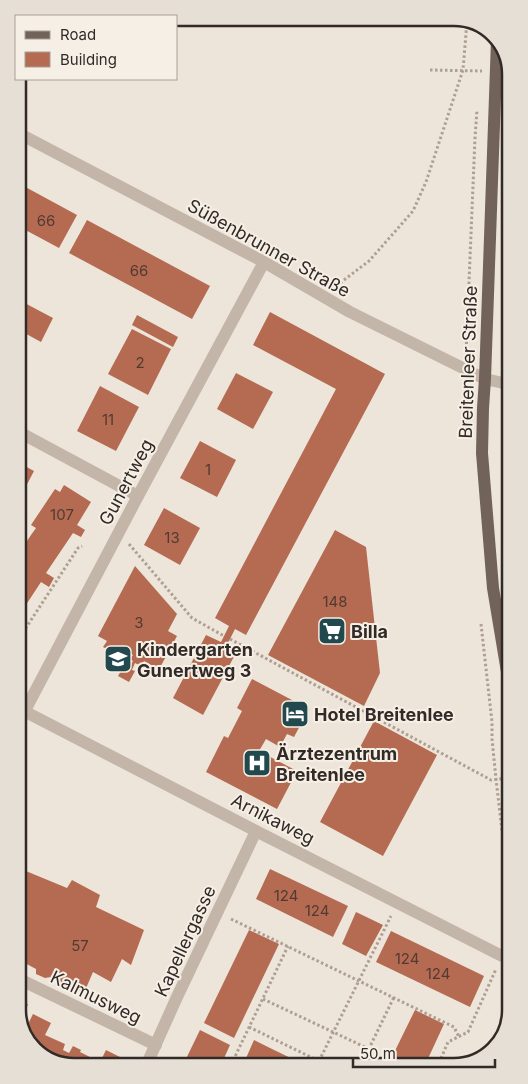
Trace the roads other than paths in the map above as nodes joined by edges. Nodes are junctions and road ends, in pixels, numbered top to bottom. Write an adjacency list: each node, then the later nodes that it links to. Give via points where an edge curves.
1 (496, 51): 4 (main road, Breitenleer Straße)
2 (26, 137): 3 (street, Süßenbrunner Straße)
3 (264, 262): 4 (street, Süßenbrunner Straße, via 350,312); 7 (street, Gunertweg)
4 (485, 378): 5 (street, Süßenbrunner Straße); 8 (main road, Breitenleer Straße, via 482,453)
5 (502, 382)
6 (26, 436): 7 (street)
7 (138, 496): 9 (street, Gunertweg)
8 (502, 639)
9 (26, 706)
10 (26, 715): 11 (street, Arnikaweg)
11 (256, 831): 12 (street, Arnikaweg); 14 (street, Kapellergasse)
12 (502, 956)
13 (26, 982): 14 (street, Kalmusweg)
14 (156, 1045): 15 (street, Kapellergasse)
15 (150, 1058)

